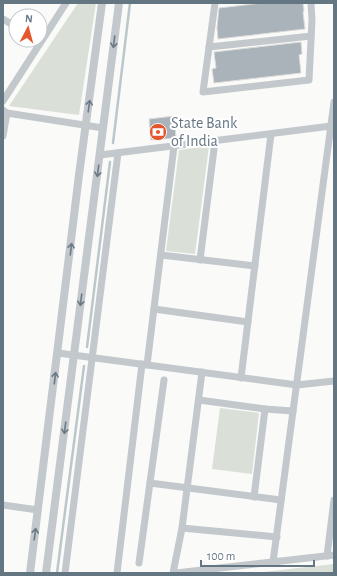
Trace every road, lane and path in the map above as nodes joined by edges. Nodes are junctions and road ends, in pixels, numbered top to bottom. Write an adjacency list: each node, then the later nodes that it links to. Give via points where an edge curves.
1 (66, 3): 6 (street)
2 (102, 3): 13 (street, one-way to 2)
3 (119, 3): 15 (street, one-way to 15)
4 (217, 3): 8 (street)
5 (310, 3): 7 (street)
6 (48, 28)
7 (311, 36): 8 (street); 8 (street, via 309,80 203,92)
8 (209, 47)
9 (34, 48): 10 (street)
10 (3, 102)
11 (334, 107): 14 (street)
12 (5, 112): 13 (street); 17 (street)
13 (86, 126): 15 (street); 27 (street, one-way to 13)
14 (331, 126): 16 (street); 35 (street)
15 (104, 128): 21 (street)
16 (272, 134): 18 (street); 24 (street)
17 (3, 136)
18 (215, 141): 19 (street); 23 (street)
19 (174, 146): 20 (street); 22 (street)
20 (118, 153): 21 (street); 29 (street)
21 (100, 155): 28 (street, one-way to 28)
22 (161, 255): 23 (street); 25 (street)
23 (200, 260): 24 (street)
24 (255, 266): 26 (street)
25 (154, 309): 26 (street); 30 (street)
26 (248, 322): 32 (street)
27 (58, 352): 28 (street); 45 (street, one-way to 27)
28 (74, 355): 29 (street); 53 (street, one-way to 53)
29 (93, 358): 30 (street); 54 (street)
30 (145, 364): 31 (street); 55 (street)
31 (202, 372): 32 (street); 36 (street)
32 (241, 378): 35 (street)
33 (164, 380): 39 (street)
34 (334, 381): 35 (street)
35 (297, 385): 38 (street)
36 (199, 400): 37 (street); 40 (street)
37 (265, 409): 38 (street); 41 (street)
38 (293, 411): 42 (street)
39 (150, 483): 40 (street); 50 (street)
40 (187, 488): 41 (street); 47 (street)
41 (254, 497): 42 (street)
42 (282, 500): 48 (street)
43 (334, 500): 46 (street)
44 (3, 505): 45 (street)
45 (38, 510): 52 (street, one-way to 45)
46 (333, 515): 49 (street)
47 (182, 528): 48 (street); 56 (street)
48 (276, 537): 51 (street)
49 (330, 556): 51 (street)
50 (139, 562)
51 (273, 562): 57 (street)
52 (30, 573)
53 (46, 573)
54 (65, 573)
55 (117, 573)
56 (173, 573)
57 (176, 573)

